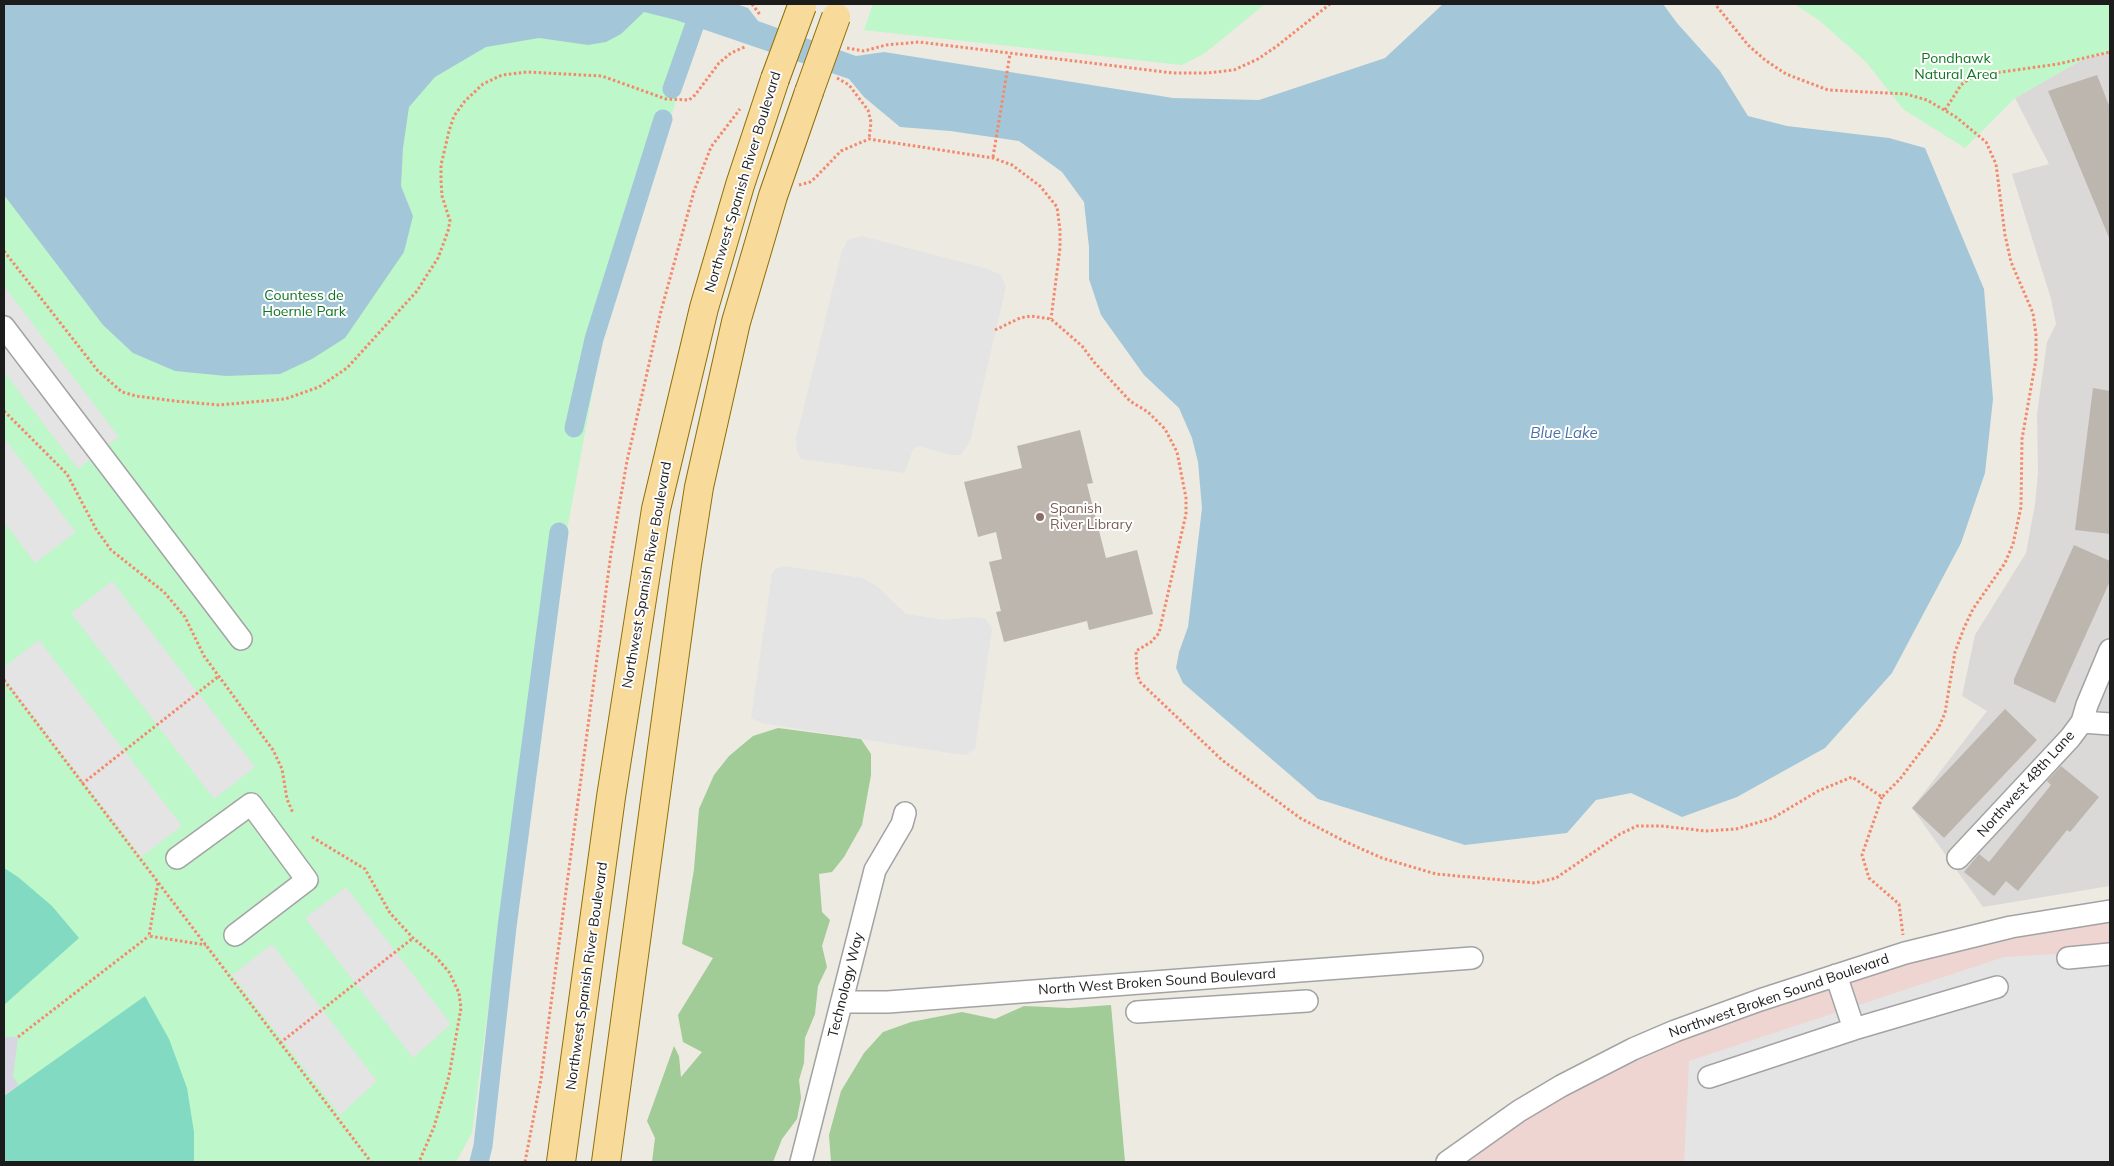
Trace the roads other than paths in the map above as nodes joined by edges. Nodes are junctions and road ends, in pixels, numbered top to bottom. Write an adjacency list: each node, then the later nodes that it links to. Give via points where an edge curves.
1 (802, 5): 4 (main road, Northwest Spanish River Boulevard, bridge, via 722,242)
2 (838, 10): 5 (main road, bridge, via 773,196 738,313)
3 (4, 327): 8 (street)
4 (662, 480): 5 (main road); 6 (main road, Northwest Spanish River Boulevard)
5 (699, 487): 7 (main road)
6 (656, 509): 7 (main road); 27 (main road, Northwest Spanish River Boulevard, via 611,797)
7 (694, 516): 28 (main road)
8 (241, 639)
9 (2110, 650): 10 (street, Northwest 48th Lane)
10 (2082, 722): 11 (street); 14 (street, Northwest 48th Lane)
11 (2110, 724)
12 (905, 813): 23 (street, Technology Way, via 875,870)
13 (177, 858): 16 (street, via 250,804 255,810 307,880)
14 (1958, 858)
15 (2110, 911): 21 (street, Northwest Broken Sound Boulevard, via 2011,927 1905,953)
16 (235, 935)
17 (2110, 954): 19 (street)
18 (1472, 958): 20 (street, North West Broken Sound Boulevard)
19 (2068, 958)
20 (1290, 972): 23 (street, North West Broken Sound Boulevard, via 888,1002); 24 (street, via 1300,1002)
21 (1836, 975): 25 (street); 30 (street, Northwest Broken Sound Boulevard, via 1720,1014 1633,1050 1519,1111)
22 (1997, 987): 25 (street)
23 (842, 1002): 29 (street, Technology Way)
24 (1137, 1012)
25 (1854, 1029): 26 (street)
26 (1709, 1077)
27 (561, 1162)
28 (606, 1162)
29 (801, 1162)
30 (1447, 1162)

